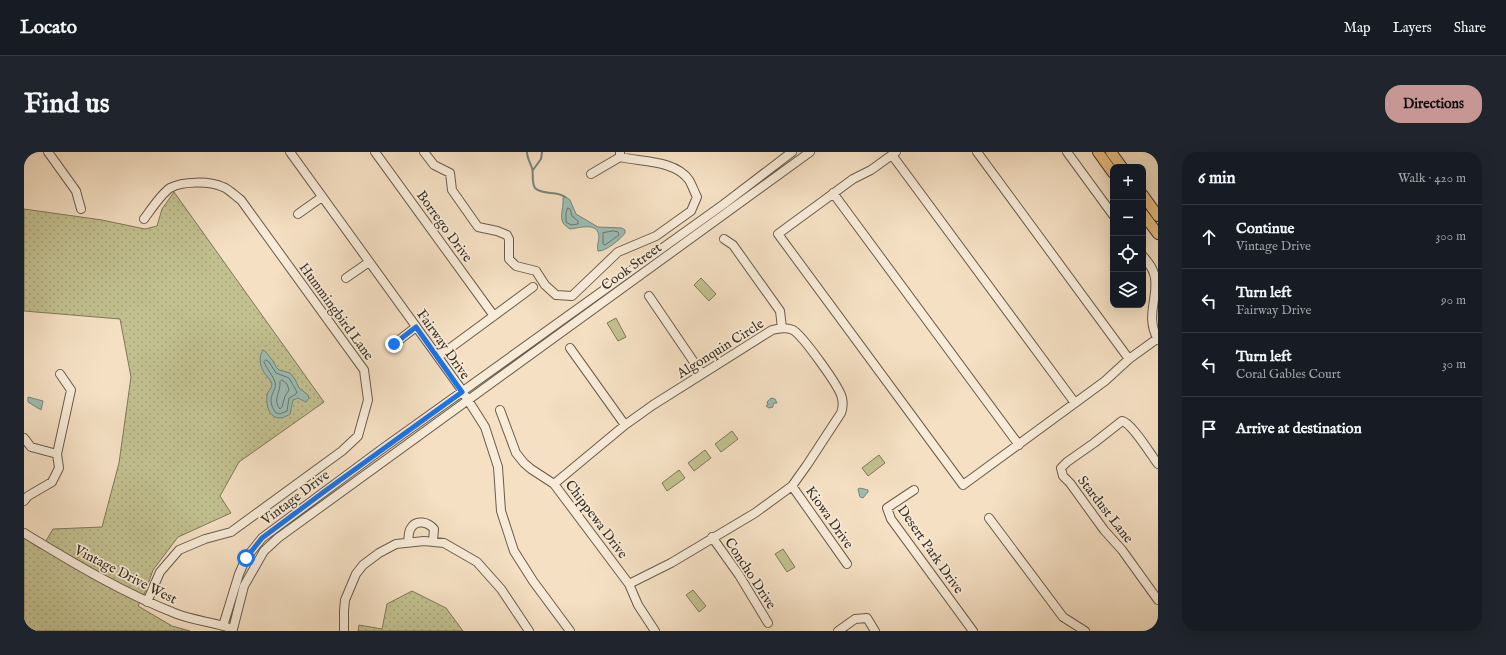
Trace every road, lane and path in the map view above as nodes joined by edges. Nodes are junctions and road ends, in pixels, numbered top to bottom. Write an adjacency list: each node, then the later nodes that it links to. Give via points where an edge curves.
1 (48, 152): 20 (street, via 76,191)
2 (290, 152): 18 (street, Fairway Drive)
3 (375, 152): 33 (street, Borrego Drive)
4 (424, 152): 11 (street, via 434,165 450,173 452,190 478,227 507,235 509,259 516,266 536,271 545,286 556,295 572,296 618,252 656,236 691,211 697,197 689,179 679,170)
5 (793, 152): 13 (street); 43 (street, Cook Street)
6 (978, 152): 40 (street)
7 (1067, 152): 21 (street)
8 (1098, 152): 15 (main road)
9 (1111, 152): 14 (main road)
10 (807, 153): 13 (street, Cook Street)
11 (620, 154): 16 (street)
12 (894, 154): 17 (street); 45 (street)
13 (798, 161): 44 (street, Cook Street)
14 (1120, 164)
15 (1110, 169)
16 (591, 174)
17 (833, 193): 49 (street); 49 (street, via 778,234 963,485)
18 (322, 197): 22 (street); 29 (street, Fairway Drive)
19 (1146, 199): 23 (main road)
20 (82, 209)
21 (1110, 211)
22 (298, 214)
23 (1158, 216)
24 (1146, 218): 26 (main road)
25 (144, 219): 64 (street, Hummingbird Lane, via 170,188 187,184 207,183 224,187 241,200 364,370 368,400 358,436 342,451 231,532 179,550 160,572)
26 (1158, 234)
27 (724, 239): 35 (street, via 733,245 780,311)
28 (1146, 260): 36 (street, via 1155,277 1152,320)
29 (369, 262): 30 (street); 34 (street, Fairway Drive)
30 (346, 278)
31 (533, 287): 33 (street)
32 (649, 296): 42 (street)
33 (494, 316): 39 (street)
34 (416, 327): 37 (street); 39 (street, Fairway Drive)
35 (782, 328): 42 (street, Algonquin Circle, via 772,330); 53 (street, Algonquin Circle, via 793,330 802,338 840,391 843,403 841,413)
36 (1158, 338): 40 (street)
37 (394, 344)
38 (570, 348): 47 (street)
39 (438, 357): 43 (street, Fairway Drive)
40 (1129, 359): 45 (street)
41 (60, 374): 50 (street, via 71,390)
42 (702, 374): 47 (street, Algonquin Circle)
43 (462, 392): 44 (street, Fairway Drive); 66 (street, Vintage Drive, via 262,538 246,558)
44 (468, 401): 67 (street, Vintage Drive, via 278,538 264,551 244,586); 70 (street, Fairway Drive, via 485,428 498,467 501,511 514,551)
45 (1075, 404): 49 (street)
46 (500, 410): 52 (street, Chippewa Drive, via 520,459)
47 (624, 425): 52 (street, Algonquin Circle)
48 (24, 438): 50 (street, via 31,447)
49 (1019, 445)
50 (57, 454): 55 (street, via 59,468 52,482)
51 (1158, 464): 63 (street, Stardust Lane, via 1133,429 1122,421 1061,468 1061,472)
52 (554, 484): 62 (street, Chippewa Drive)
53 (792, 486): 58 (street, Algonquin Circle, via 755,513); 61 (street, Kiowa Drive)
54 (914, 490): 74 (street, Desert Park Drive, via 887,508 891,519)
55 (24, 501)
56 (989, 518): 75 (street, via 1063,617)
57 (24, 532): 64 (street, Vintage Drive West, via 94,575)
58 (712, 537): 62 (street, Algonquin Circle, via 671,564); 65 (street, Concho Drive)
59 (433, 541): 60 (street); 60 (street, via 434,529 420,522 411,528); 69 (street, via 444,543 477,562 501,589)
60 (408, 542): 68 (street, via 396,544 379,553 356,574 345,600)
61 (847, 564)
62 (629, 584): 71 (street, Chippewa Drive, via 638,605)
63 (1158, 600)
64 (147, 602): 66 (street, Vintage Drive West)
65 (768, 623)
66 (223, 626): 67 (street, Vintage Drive West)
67 (236, 630)
68 (344, 631)
69 (529, 631)
70 (570, 631)
71 (655, 631)
72 (838, 631): 73 (street, via 855,619 867,618)
73 (875, 631)
74 (973, 631)
75 (1085, 631)

